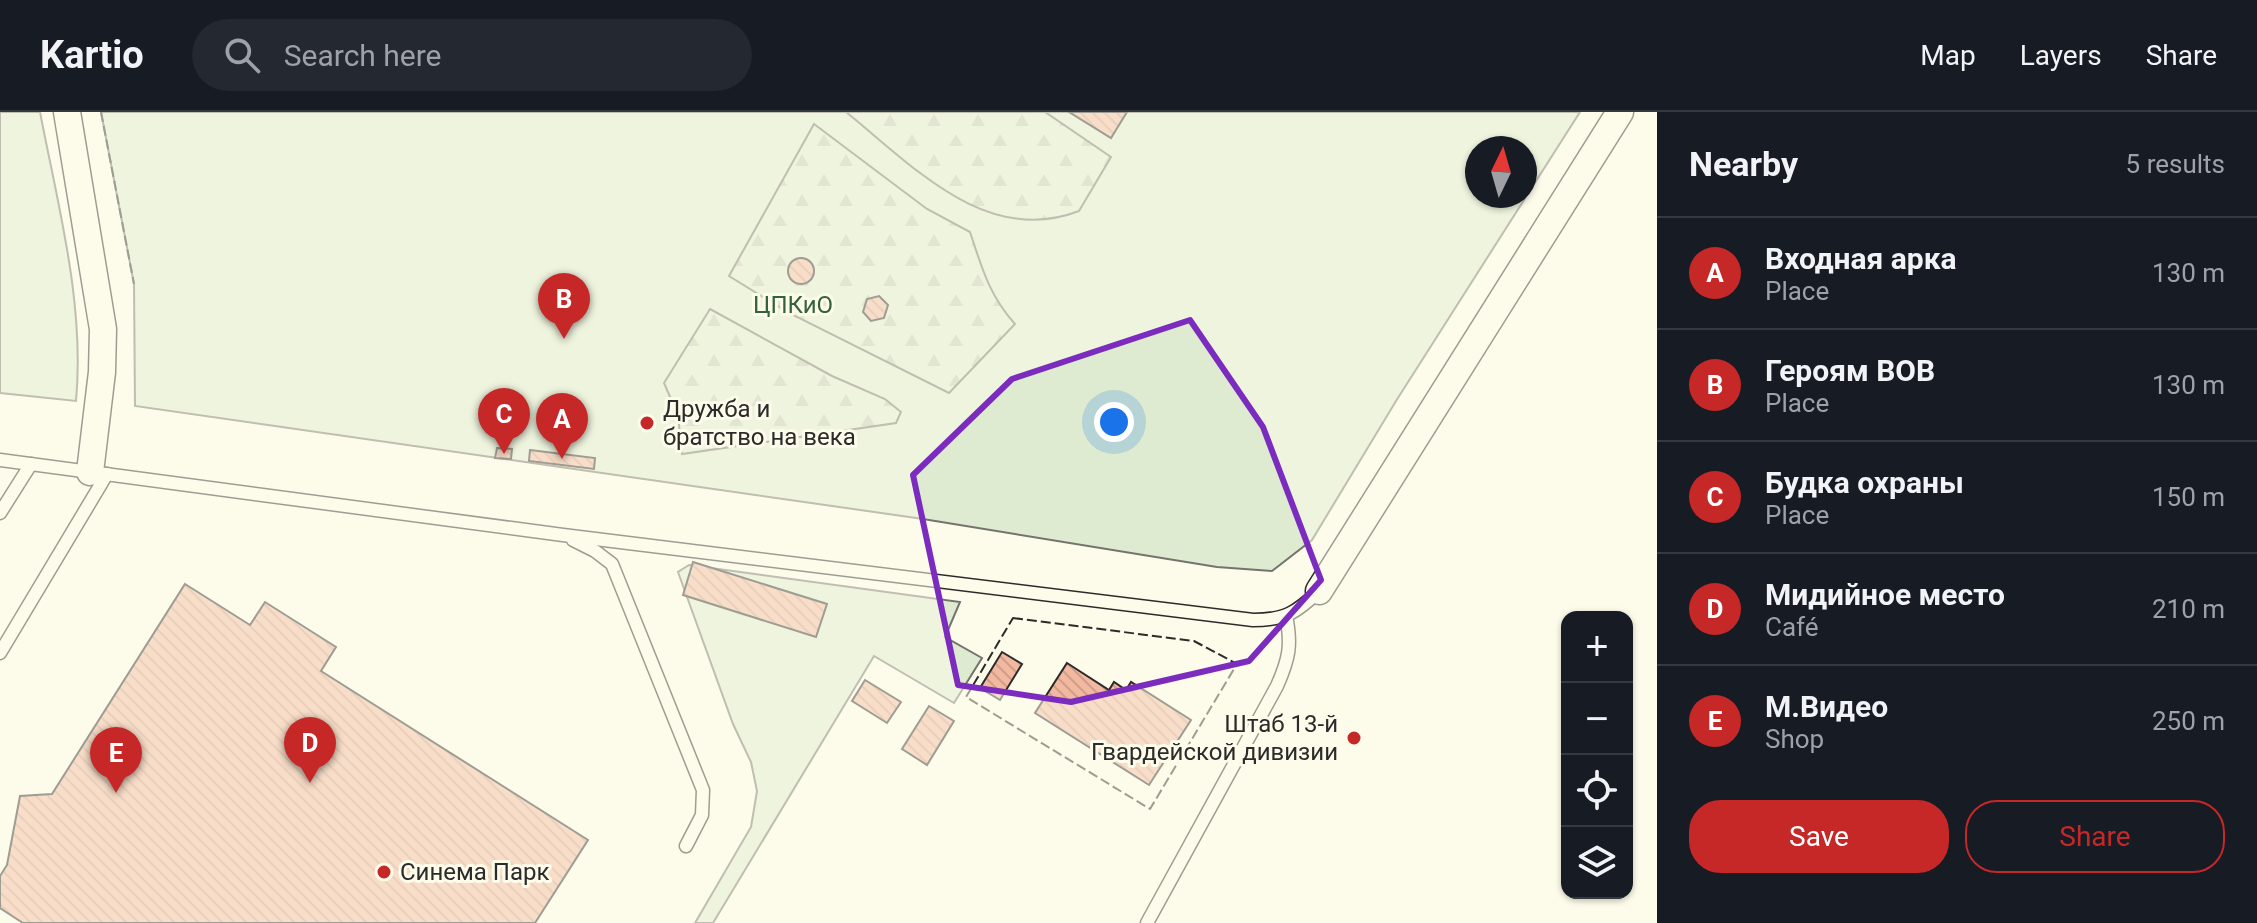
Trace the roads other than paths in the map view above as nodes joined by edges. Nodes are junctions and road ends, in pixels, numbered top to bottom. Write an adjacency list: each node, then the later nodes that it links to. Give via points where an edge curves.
1 (67, 112): 5 (street, via 103,329)
2 (1620, 112): 8 (street)
3 (0, 460): 4 (lane)
4 (31, 464): 5 (lane); 6 (lane)
5 (99, 473): 7 (lane); 10 (lane)
6 (0, 513)
7 (563, 535): 9 (lane, via 1253,620); 11 (lane, via 612,564 692,761 703,790 702,815)
8 (1319, 591): 9 (lane, via 1297,613)
9 (1286, 616): 12 (lane, via 1288,662)
10 (0, 653)
11 (686, 846)
12 (1147, 923)

